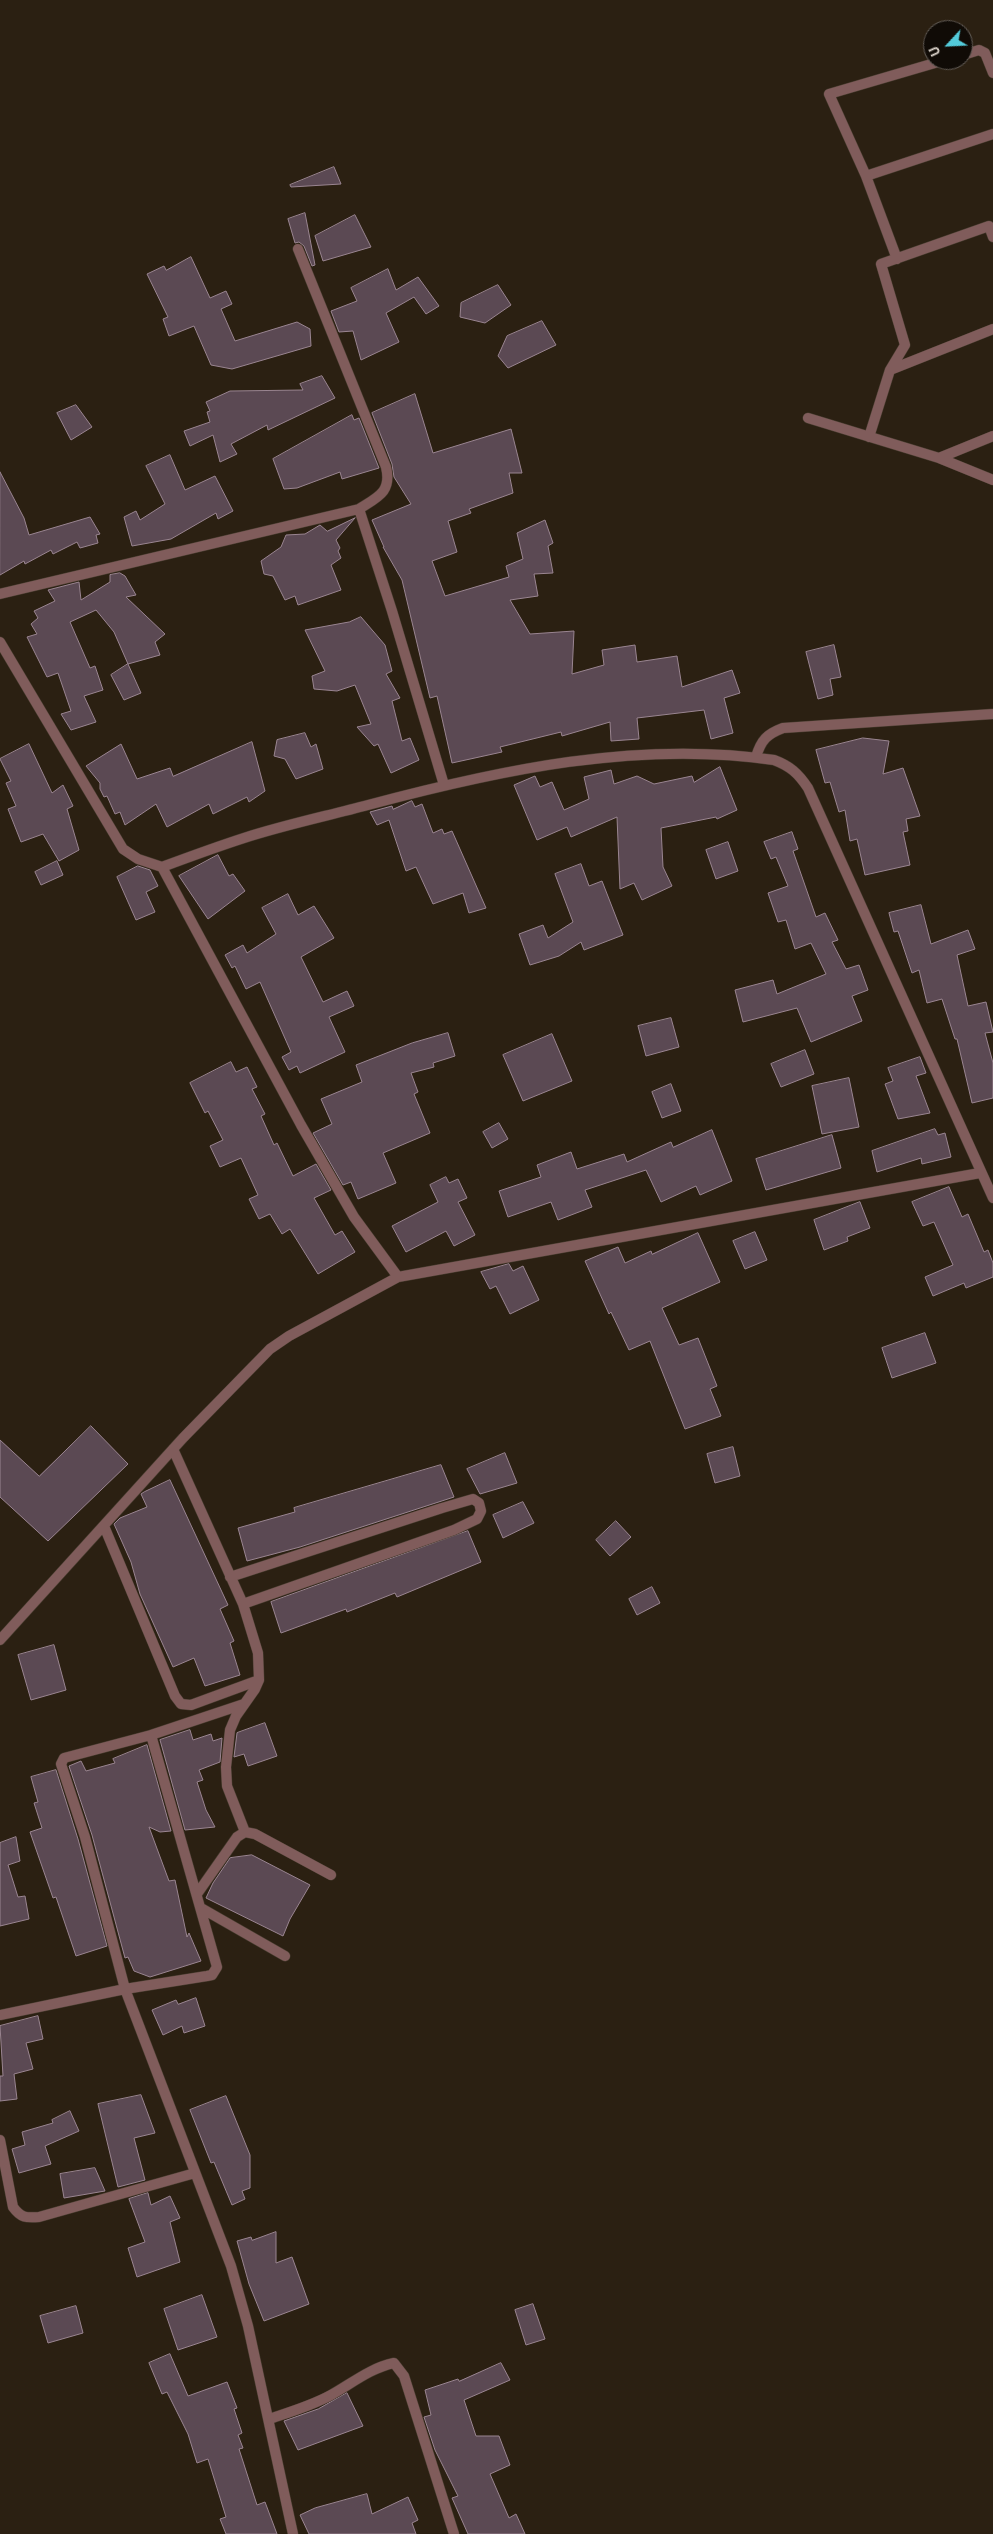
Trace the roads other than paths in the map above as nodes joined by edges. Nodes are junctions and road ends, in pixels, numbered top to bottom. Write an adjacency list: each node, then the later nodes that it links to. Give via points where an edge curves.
1 (973, 52): 3 (street, via 984,53)
2 (923, 66): 5 (street, via 829,94)
3 (993, 73)
4 (993, 134): 5 (street)
5 (866, 176): 8 (street)
6 (993, 237): 8 (street, via 989,226)
7 (298, 249): 16 (street, via 386,467 386,488)
8 (897, 258): 10 (street, via 881,264 904,345)
9 (993, 329): 10 (street)
10 (890, 370): 13 (street)
11 (808, 418): 13 (street)
12 (993, 436): 14 (street)
13 (869, 437): 14 (street)
14 (939, 458): 15 (street)
15 (993, 480)
16 (359, 509): 17 (street); 21 (street)
17 (0, 594)
18 (0, 642): 22 (street, via 123,849 138,859)
19 (993, 714): 20 (street, via 784,728 769,733 760,743)
20 (756, 757): 21 (street, via 670,754 603,757); 23 (street, via 786,765 808,788)
21 (444, 785): 22 (street, via 245,838)
22 (162, 867): 25 (street, via 301,1125 354,1217)
23 (980, 1173): 24 (street); 25 (street)
24 (993, 1198)
25 (398, 1277): 26 (street, via 270,1348)
26 (174, 1448): 27 (street); 28 (street)
27 (104, 1526): 30 (street); 31 (street, via 181,1704 191,1705)
28 (230, 1577): 29 (street); 29 (street, via 442,1508 473,1499 479,1503 481,1511 477,1519 454,1530)
29 (243, 1604): 31 (street, via 254,1634)
30 (0, 1640)
31 (259, 1680): 32 (street)
32 (244, 1704): 33 (street); 34 (street, via 230,1730 226,1767 227,1786)
33 (150, 1735): 36 (street); 39 (street, via 64,1758 60,1764 85,1837)
34 (244, 1832): 35 (street, via 255,1834); 36 (street, via 237,1836)
35 (331, 1874)
36 (197, 1894): 37 (street)
37 (201, 1908): 38 (street); 39 (street, via 217,1962 216,1970 207,1976)
38 (285, 1956)
39 (125, 1989): 40 (street); 42 (street)
40 (0, 2014)
41 (0, 2140): 42 (street, via 13,2207 26,2218)
42 (195, 2174): 43 (street, via 231,2266)
43 (269, 2419): 44 (street); 45 (street, via 329,2396 370,2372 394,2363 404,2376)
44 (293, 2534)
45 (454, 2534)

